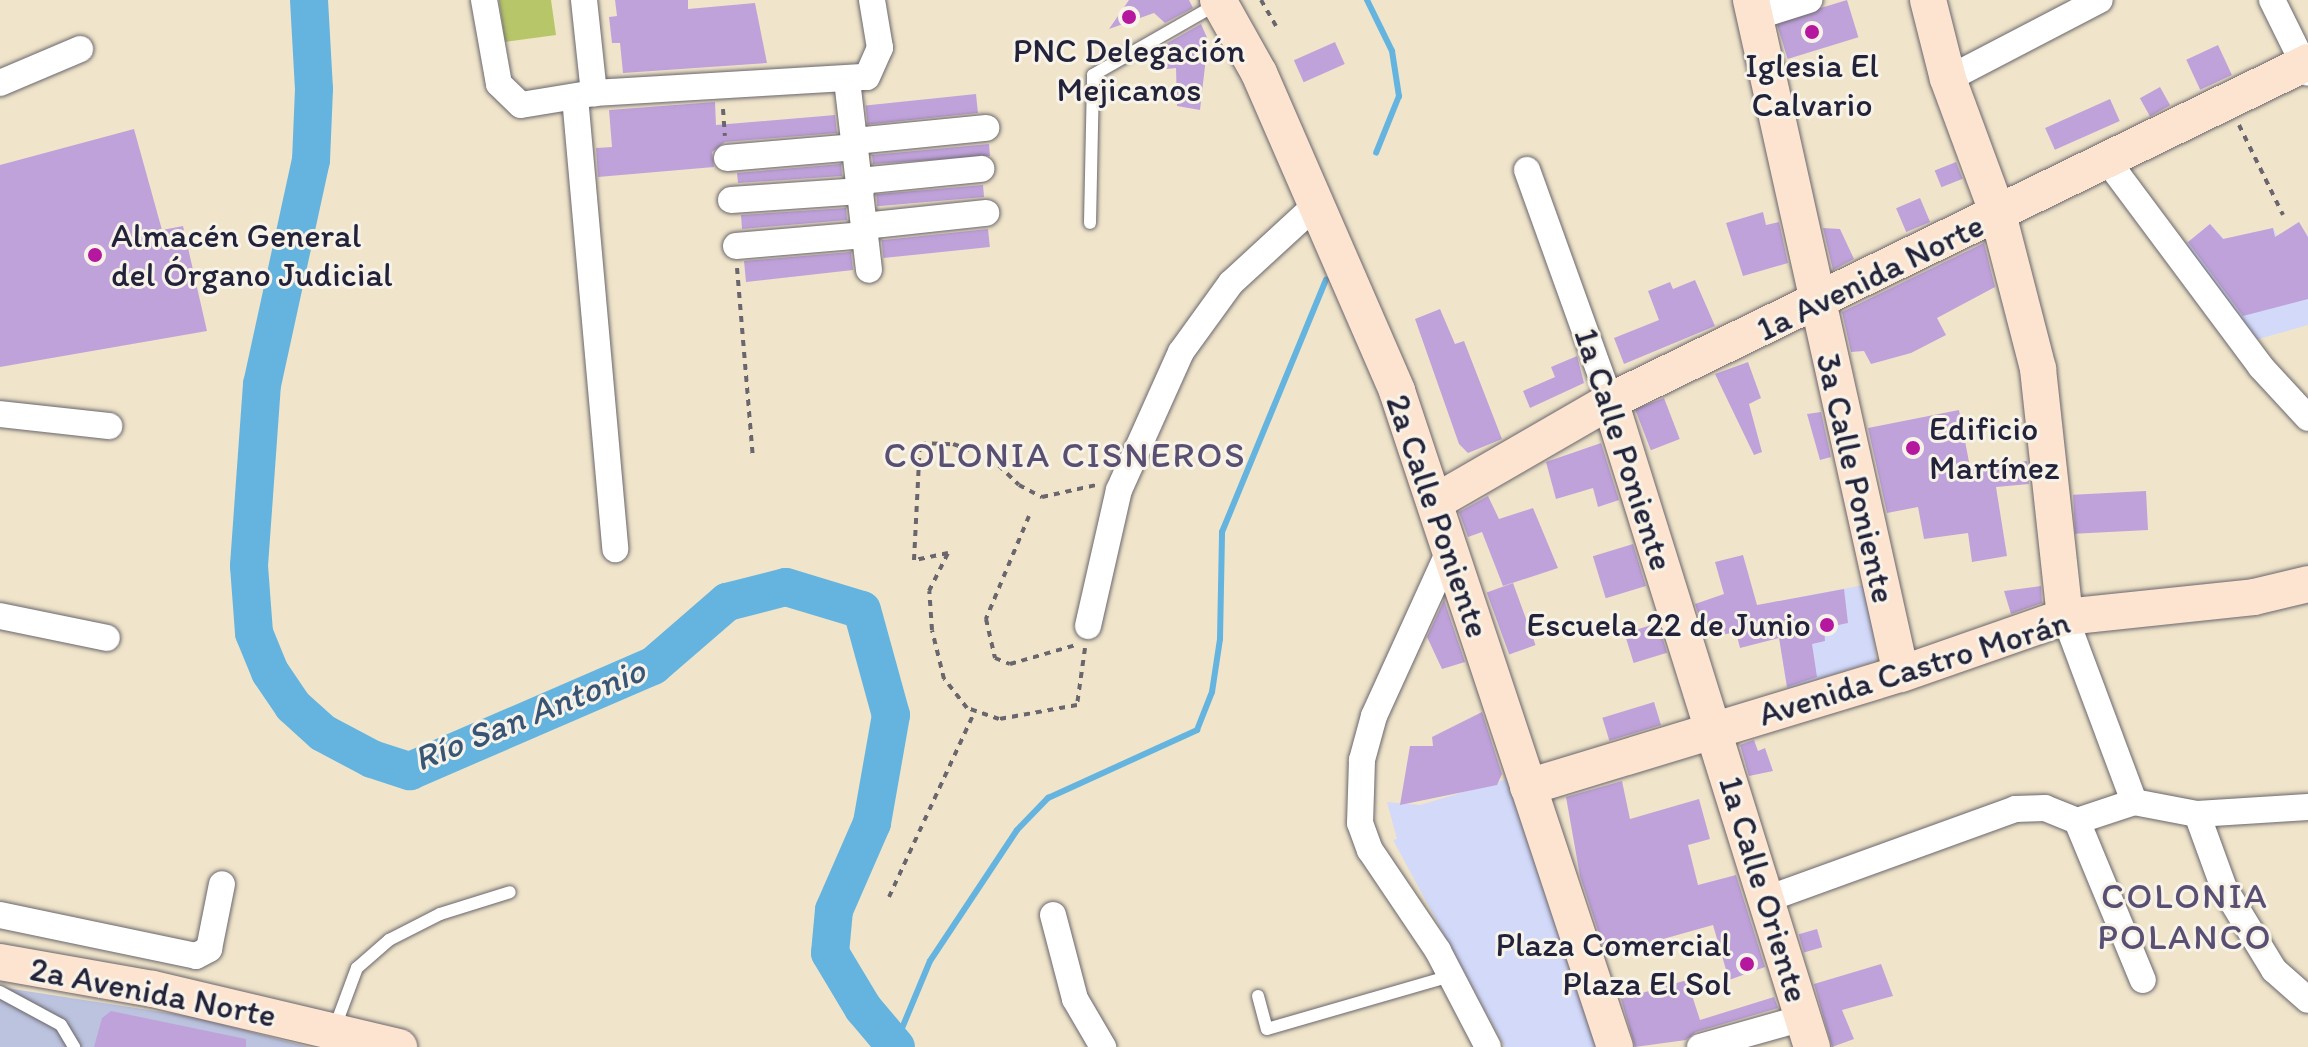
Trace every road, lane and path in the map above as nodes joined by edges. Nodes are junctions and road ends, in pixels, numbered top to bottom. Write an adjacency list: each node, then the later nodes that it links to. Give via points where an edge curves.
1 (484, 0): 18 (street, via 499,84 511,99 521,105)
2 (584, 0): 18 (street)
3 (872, 0): 15 (street, via 878,63 867,77)
4 (1261, 0): 11 (path)
5 (1809, 0): 10 (street)
6 (1928, 0): 14 (main road)
7 (2100, 0): 14 (street)
8 (2272, 0): 13 (street)
9 (1219, 1): 28 (main road, 2a Calle Poniente, via 1259,73); 32 (lane, via 1093,75)
10 (1753, 9): 36 (main road, 3a Calle Poniente)
11 (1276, 26)
12 (80, 49): 16 (street)
13 (2306, 67): 19 (main road, 1a Avenida Norte)
14 (1948, 79): 30 (main road)
15 (847, 80): 17 (street); 21 (street)
16 (0, 83)
17 (721, 87): 18 (street); 22 (path)
18 (584, 95): 46 (street)
19 (2229, 105): 23 (main road, 1a Avenida Norte); 31 (path)
20 (986, 128): 21 (street)
21 (855, 144): 22 (street); 26 (street)
22 (727, 158)
23 (2109, 163): 30 (main road, 1a Avenida Norte); 39 (street, via 2261,367)
24 (981, 169): 26 (street)
25 (1527, 170): 37 (street, 1a Calle Poniente)
26 (860, 186): 27 (street); 33 (street)
27 (731, 200)
28 (1318, 203): 42 (street, via 1210,307 1150,411); 43 (main road, 2a Calle Poniente)
29 (986, 213): 33 (street)
30 (1998, 214): 36 (main road, 1a Avenida Norte); 49 (main road, via 2038,369)
31 (2283, 215)
32 (1090, 223)
33 (865, 230): 34 (street); 35 (street)
34 (736, 246): 41 (path)
35 (869, 270)
36 (1816, 303): 37 (main road, 1a Avenida Norte, via 1756,338); 52 (main road, 3a Calle Poniente, via 1860,517)
37 (1610, 401): 43 (main road, 1a Avenida Norte); 54 (main road, 1a Calle Poniente)
38 (0, 414): 40 (street)
39 (2308, 418)
40 (109, 426)
41 (753, 457)
42 (1125, 475): 50 (street); 53 (path, via 1042,497 1019,485 990,457 953,444 920,443 914,560 948,553 929,591 932,630 944,679)
43 (1437, 501): 45 (main road, 2a Calle Poniente)
44 (1029, 516): 53 (path, via 986,619 989,638 995,658 1010,664 1085,641 1077,705 999,719)
45 (1451, 547): 55 (main road, 2a Calle Poniente); 67 (street, via 1374,716 1359,799 1370,850)
46 (615, 549)
47 (2308, 584): 49 (main road, Avenida Castro Morán, via 2254,597)
48 (0, 616): 51 (street)
49 (2065, 617): 52 (main road, Avenida Castro Morán); 56 (street)
50 (1088, 626)
51 (107, 638)
52 (1901, 674): 54 (main road, Avenida Castro Morán)
53 (975, 711): 62 (path)
54 (1714, 730): 55 (main road, Avenida Castro Morán); 63 (main road, 1a Calle Oriente)
55 (1528, 787): 78 (main road, 2a Calle Poniente, via 1598,980)
56 (2134, 802): 58 (street); 59 (street)
57 (2308, 807): 58 (street)
58 (2197, 814): 71 (street, via 2224,888 2274,970)
59 (2077, 821): 63 (street, via 2045,808 2015,809); 68 (street)
60 (222, 884): 64 (street, via 209,949 196,956)
61 (510, 892): 73 (lane, via 440,914 389,940 357,968)
62 (889, 897)
63 (1767, 899): 72 (main road, 1a Calle Oriente)
64 (0, 915)
65 (1053, 915): 76 (street, via 1075,999)
66 (0, 962): 73 (main road, 2a Avenida Norte)
67 (1451, 976): 70 (lane, via 1267,1029); 77 (street)
68 (2143, 980)
69 (0, 992): 74 (lane, via 61,1025)
70 (1258, 996)
71 (2308, 1000)
72 (1808, 1032): 79 (street)
73 (319, 1034): 75 (main road, 2a Avenida Norte)
74 (74, 1047)
75 (399, 1047)
76 (1103, 1047)
77 (1488, 1047)
78 (1615, 1047)
79 (1700, 1047)

